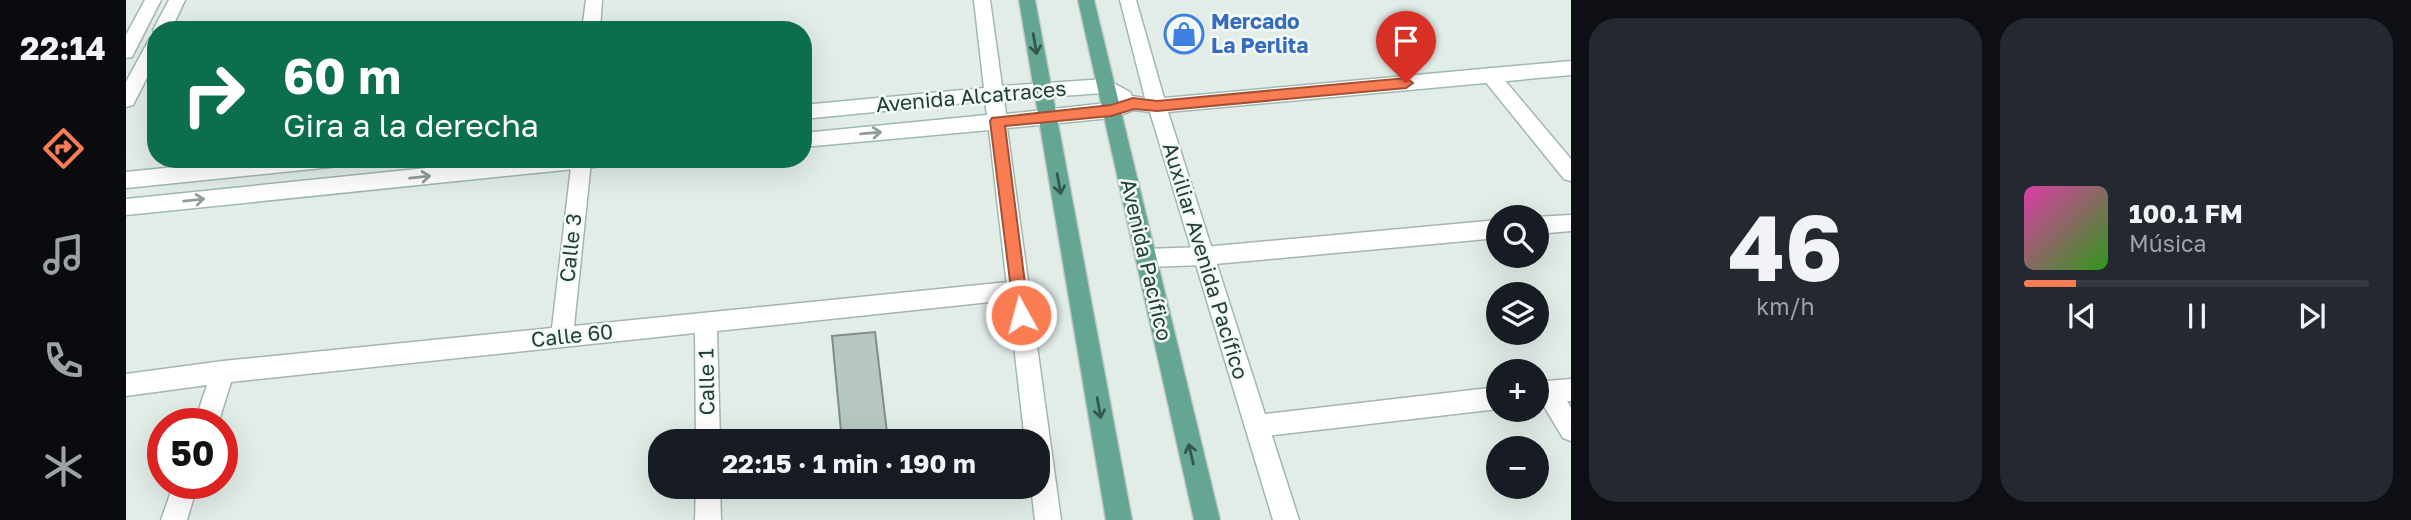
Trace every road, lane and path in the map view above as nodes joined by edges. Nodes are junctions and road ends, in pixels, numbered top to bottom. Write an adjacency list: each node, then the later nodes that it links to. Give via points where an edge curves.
1 (153, 0): 10 (main road)
2 (177, 0): 8 (main road)
3 (594, 0): 9 (main road)
4 (982, 0): 16 (main road)
5 (1027, 0): 15 (main road, one-way to 15)
6 (1086, 0): 14 (main road, Avenida Pacífico)
7 (1128, 0): 19 (main road, Auxiliar Avenida Pacífico)
8 (166, 21)
9 (592, 21)
10 (126, 52)
11 (147, 59): 17 (main road)
12 (1571, 68): 13 (main road)
13 (1490, 75): 19 (main road); 28 (main road)
14 (1106, 86): 15 (main road, Avenida Alcatraces); 18 (main road); 20 (main road, Avenida Pacífico)
15 (1042, 89): 16 (main road, Avenida Alcatraces); 22 (main road)
16 (994, 94): 21 (main road, Avenida Alcatraces); 23 (main road)
17 (126, 100)
18 (1133, 103): 19 (main road); 20 (main road)
19 (1157, 106): 34 (main road, Auxiliar Avenida Pacífico)
20 (1111, 111): 22 (main road); 35 (main road, Avenida Pacífico)
21 (812, 112)
22 (1047, 117): 23 (main road); 54 (main road, one-way to 54)
23 (997, 121): 24 (main road, one-way to 23); 36 (main road)
24 (812, 139)
25 (243, 168): 29 (main road)
26 (509, 168): 30 (main road, one-way to 26)
27 (586, 168): 38 (main road, Calle 3)
28 (1571, 173)
29 (126, 180)
30 (126, 207)
31 (1571, 223): 32 (main road)
32 (1549, 225)
33 (1486, 230): 34 (main road)
34 (1204, 256): 35 (main road); 44 (main road, Auxiliar Avenida Pacífico)
35 (1146, 258): 55 (main road, Avenida Pacífico, one-way to 35)
36 (1018, 290): 37 (main road, Calle 60); 46 (main road)
37 (706, 322): 38 (main road, Calle 60); 45 (main road, Calle 1)
38 (562, 337): 39 (main road, Calle 60)
39 (223, 372): 40 (main road, Calle 60); 43 (main road)
40 (126, 385)
41 (1552, 392): 47 (main road)
42 (1486, 399): 44 (main road)
43 (211, 408)
44 (1257, 426): 56 (main road, Auxiliar Avenida Pacífico)
45 (708, 429)
46 (1035, 429)
47 (1571, 430)
48 (181, 499): 51 (main road)
49 (708, 499): 52 (main road)
50 (1045, 499): 53 (main road)
51 (174, 520)
52 (709, 520)
53 (1048, 520)
54 (1119, 520)
55 (1207, 520)
56 (1286, 520)

